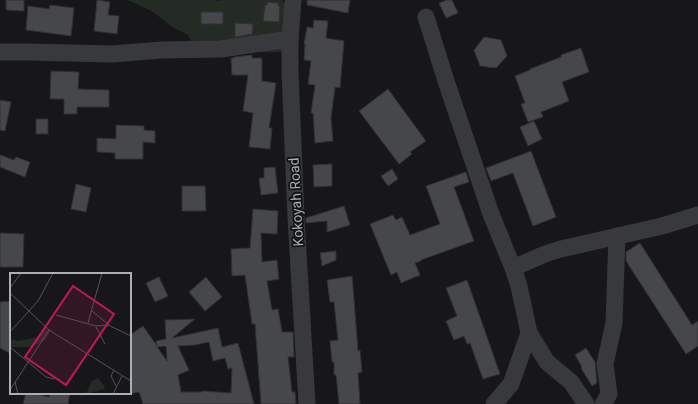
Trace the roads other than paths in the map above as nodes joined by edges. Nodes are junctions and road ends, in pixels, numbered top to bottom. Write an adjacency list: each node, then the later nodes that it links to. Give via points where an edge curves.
1 (293, 0): 3 (street, Kokoyah Road)
2 (426, 17): 7 (street, via 491,214)
3 (290, 39): 4 (street, via 222,49 112,54); 9 (street, Kokoyah Road, via 296,218)
4 (0, 52)
5 (698, 215): 6 (street)
6 (616, 236): 7 (street, via 550,252); 12 (street, via 614,323 605,364 609,394)
7 (513, 268): 8 (street)
8 (529, 333): 10 (street, via 511,384); 11 (street, via 547,362 571,382)
9 (307, 404)
10 (494, 404)
11 (586, 404)
12 (603, 404)

